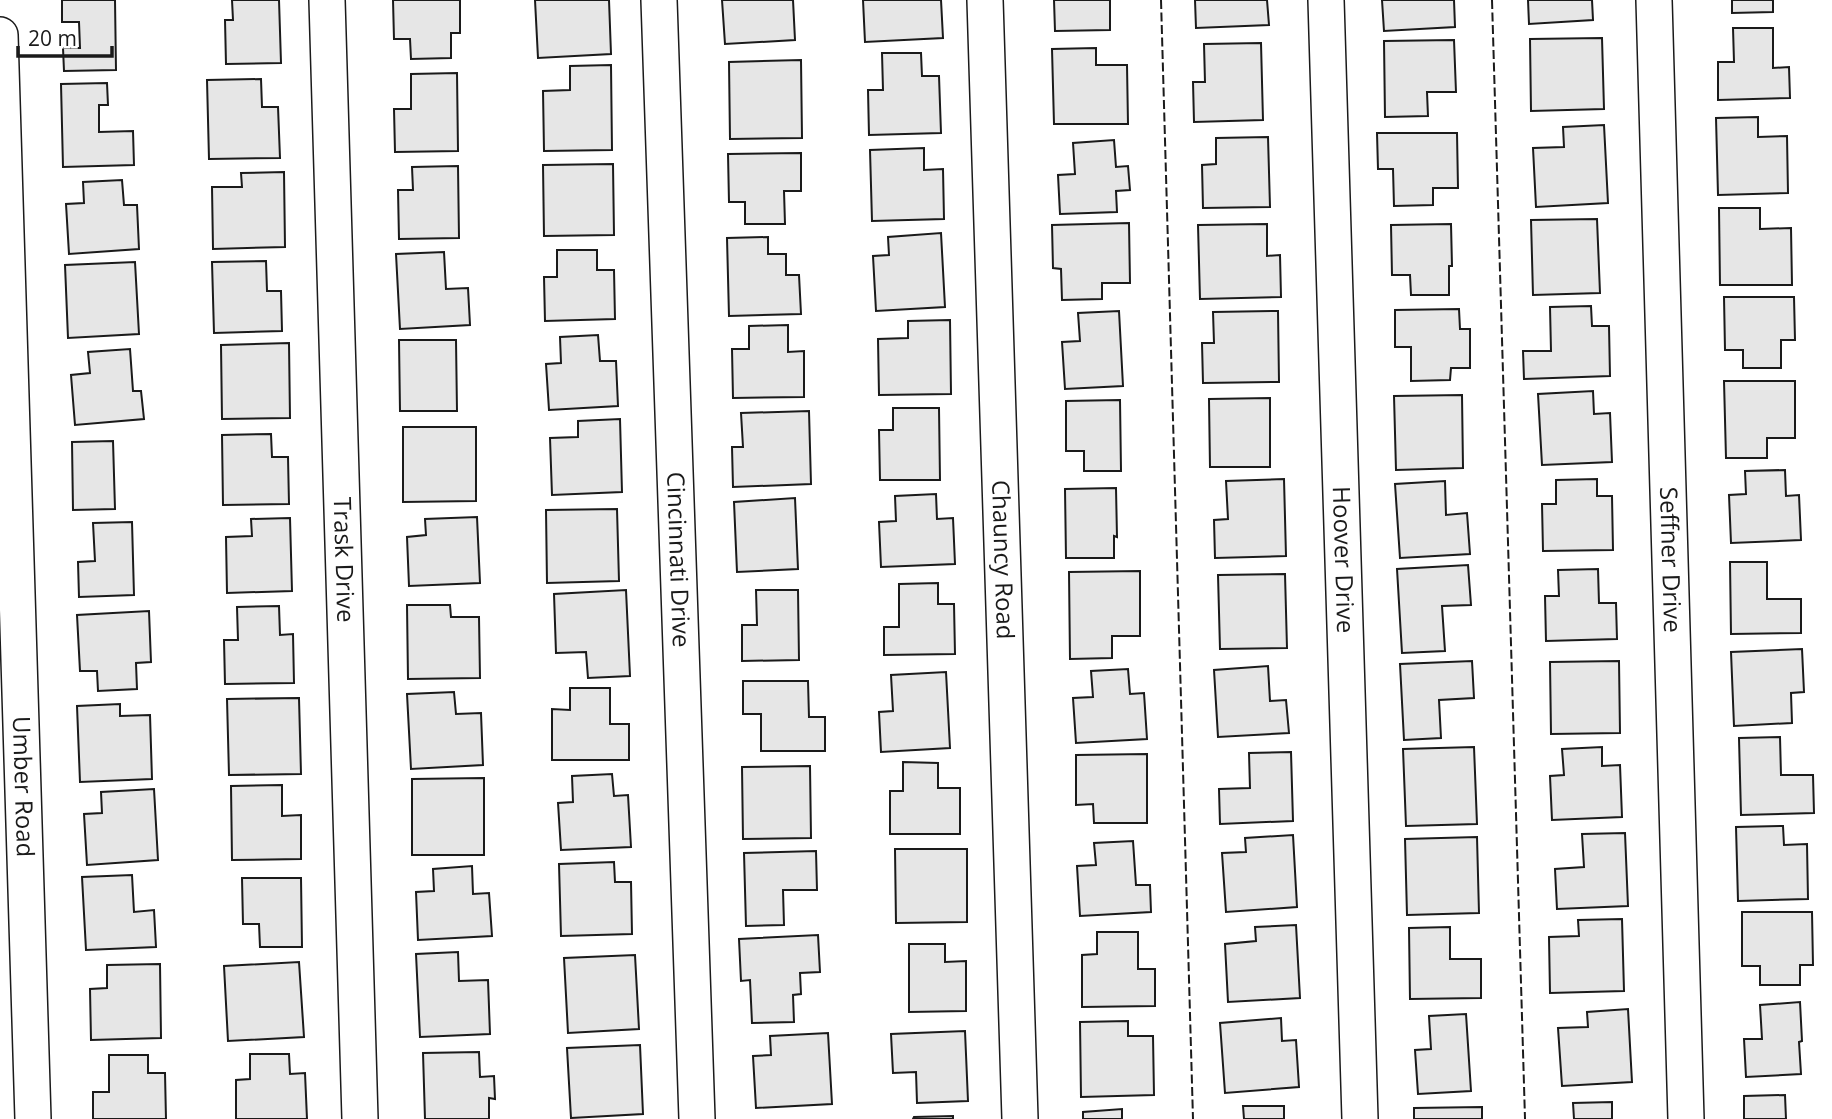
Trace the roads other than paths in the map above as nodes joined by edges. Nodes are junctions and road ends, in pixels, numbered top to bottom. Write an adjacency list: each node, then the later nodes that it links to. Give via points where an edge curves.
1 (327, 0): 8 (street, Trask Drive)
2 (659, 0): 9 (street, Cincinnati Drive)
3 (985, 0): 10 (street, Chauncy Road)
4 (1326, 0): 11 (street, Hoover Drive)
5 (1654, 0): 12 (street, Seffner Drive)
6 (0, 35): 7 (street, Umber Road)
7 (33, 1119)
8 (360, 1119)
9 (697, 1119)
10 (1020, 1119)
11 (1360, 1119)
12 (1686, 1119)

